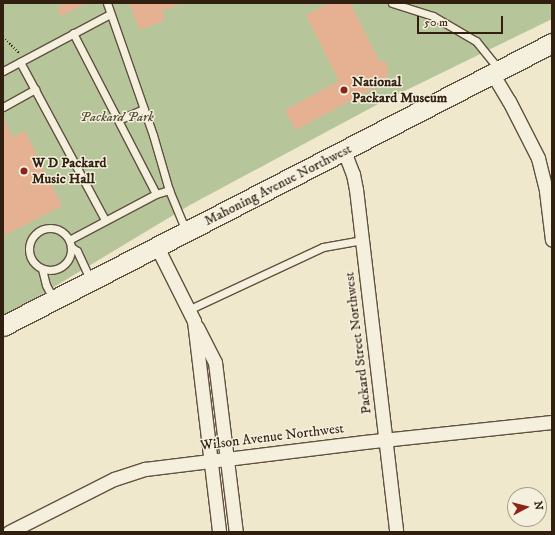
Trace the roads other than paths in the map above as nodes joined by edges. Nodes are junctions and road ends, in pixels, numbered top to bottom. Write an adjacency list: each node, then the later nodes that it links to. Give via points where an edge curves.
1 (107, 3): 3 (lane)
2 (392, 3): 8 (lane, via 433,16 476,41)
3 (110, 14): 4 (lane); 11 (lane)
4 (73, 33): 6 (lane); 12 (lane)
5 (552, 43): 8 (main road, Mahoning Avenue Northwest)
6 (22, 61): 7 (lane); 9 (lane)
7 (3, 71)
8 (495, 72): 13 (main road, Mahoning Avenue Northwest); 19 (street, via 538,158 546,191)
9 (35, 89): 10 (lane); 16 (lane)
10 (3, 107)
11 (144, 109): 12 (lane); 14 (lane)
12 (118, 120): 15 (lane)
13 (344, 151): 17 (main road, Mahoning Avenue Northwest); 18 (street, Packard Street Northwest, via 353,174)
14 (169, 190): 15 (lane); 17 (lane)
15 (156, 194): 16 (lane)
16 (105, 220): 20 (lane)
17 (186, 232): 21 (main road, Mahoning Avenue Northwest)
18 (362, 240): 25 (lane, via 322,247); 28 (street, Packard Street Northwest)
19 (552, 240)
20 (70, 243): 22 (lane, via 68,261 63,266 49,271); 22 (lane, via 65,234 52,228 34,235 30,241 29,254); 23 (lane, via 77,251)
21 (157, 247): 23 (main road, Mahoning Avenue Northwest); 25 (street)
22 (42, 269): 24 (lane, via 46,285)
23 (92, 281): 24 (main road, Mahoning Avenue Northwest)
24 (54, 300): 26 (main road, Mahoning Avenue Northwest)
25 (191, 315): 29 (street, via 215,362); 30 (street)
26 (3, 326)
27 (552, 422): 28 (street, Wilson Avenue Northwest)
28 (385, 440): 29 (street, Wilson Avenue Northwest); 34 (street, Packard Street Northwest)
29 (227, 458): 30 (street, Wilson Avenue Northwest); 33 (street)
30 (211, 460): 31 (street, Wilson Avenue Northwest, via 145,469 124,475); 32 (street)
31 (9, 532)
32 (219, 532)
33 (236, 532)
34 (396, 532)

